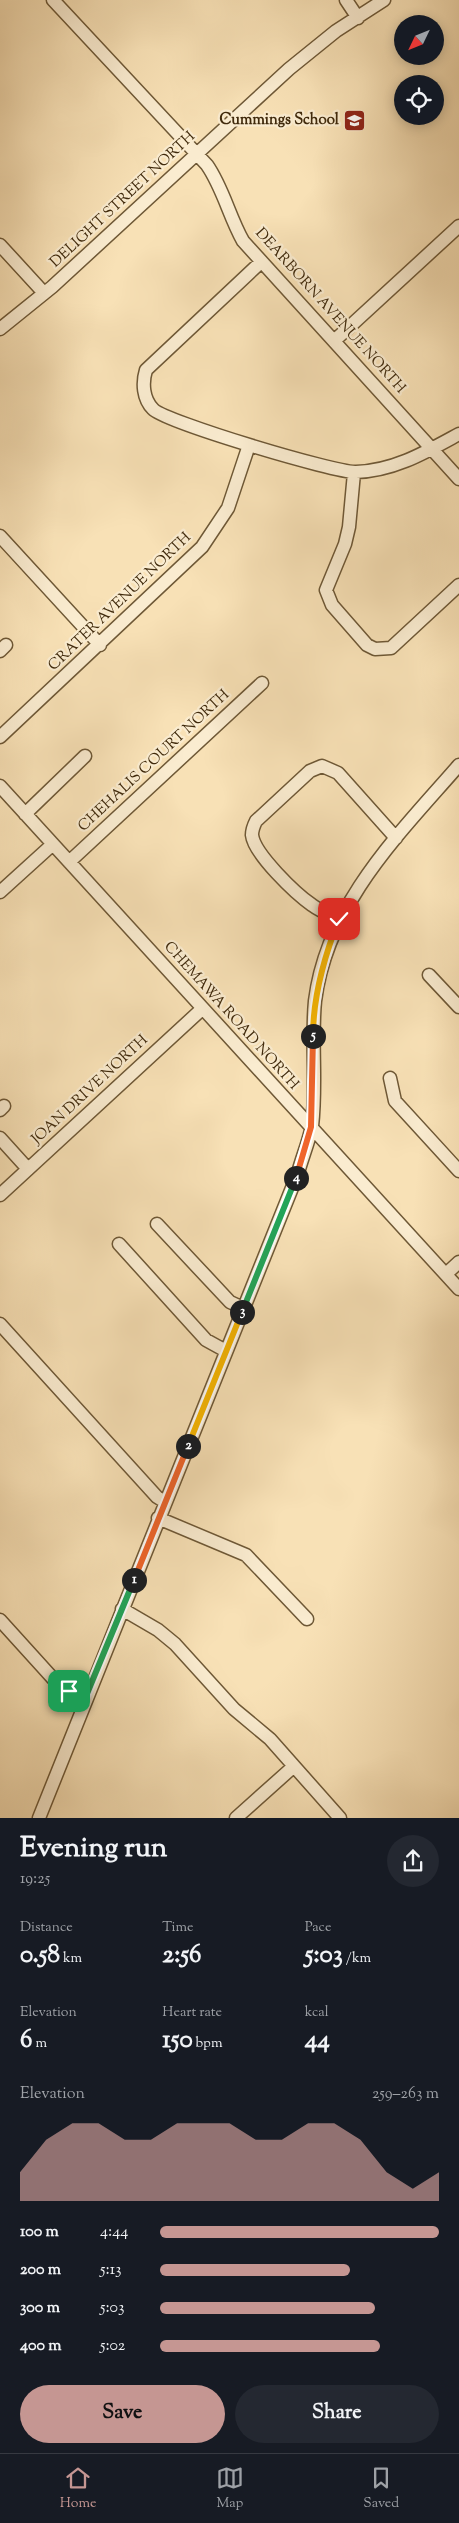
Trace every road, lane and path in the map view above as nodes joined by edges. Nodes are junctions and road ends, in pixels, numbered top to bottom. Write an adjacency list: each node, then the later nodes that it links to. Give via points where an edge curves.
1 (346, 0): 4 (street)
2 (384, 0): 4 (street, DELIGHT STREET NORTH)
3 (61, 3): 5 (street, DEARBORN AVENUE NORTH)
4 (358, 18): 5 (street, DELIGHT STREET NORTH, via 308,53)
5 (197, 154): 8 (street, DEARBORN AVENUE NORTH, via 217,179 231,221); 9 (street, DELIGHT STREET NORTH)
6 (459, 226): 11 (street)
7 (0, 245): 9 (street)
8 (261, 262): 11 (street, DEARBORN AVENUE NORTH); 13 (street, via 146,370 143,388 151,408 168,418)
9 (44, 293): 10 (street, DELIGHT STREET NORTH)
10 (0, 329)
11 (334, 341): 14 (street, DEARBORN AVENUE NORTH)
12 (459, 434): 14 (street)
13 (249, 444): 15 (street); 19 (street, CRATER AVENUE NORTH, via 228,508 210,537 177,573)
14 (431, 448): 15 (street, via 398,465); 16 (street, DEARBORN AVENUE NORTH)
15 (354, 473): 18 (street, via 349,527 326,590 332,605 367,646 374,650 391,648)
16 (459, 479)
17 (0, 536): 19 (street)
18 (459, 585)
19 (100, 645): 21 (street, CRATER AVENUE NORTH)
20 (262, 683): 28 (street, CHEHALIS COURT NORTH)
21 (0, 737)
22 (85, 756): 25 (street)
23 (459, 765): 26 (street)
24 (0, 786): 25 (street, CHEMAWA ROAD NORTH)
25 (26, 814): 27 (street, CHEMAWA ROAD NORTH)
26 (396, 838): 30 (street, via 364,879); 30 (street, via 338,773 322,766 310,771 256,820 252,836 261,853 298,894)
27 (53, 844): 28 (street, CHEMAWA ROAD NORTH); 29 (street)
28 (69, 862): 33 (street, CHEMAWA ROAD NORTH)
29 (0, 892)
30 (339, 919): 35 (street, via 321,971 316,999)
31 (430, 975): 32 (street)
32 (459, 1007)
33 (202, 1009): 35 (street, CHEMAWA ROAD NORTH); 37 (street, JOAN DRIVE NORTH)
34 (390, 1078): 38 (street, via 394,1101)
35 (311, 1127): 43 (street, CHEMAWA ROAD NORTH); 45 (street, via 298,1173)
36 (0, 1138): 37 (street)
37 (28, 1169): 39 (street, JOAN DRIVE NORTH)
38 (459, 1171)
39 (0, 1195)
40 (158, 1224): 45 (street, via 230,1302)
41 (119, 1244): 47 (street, via 206,1340)
42 (459, 1262): 43 (street)
43 (446, 1274): 44 (street, CHEMAWA ROAD NORTH)
44 (459, 1289)
45 (243, 1308): 47 (street)
46 (0, 1324): 48 (street)
47 (226, 1351): 48 (street)
48 (165, 1502): 49 (street)
49 (158, 1518): 50 (street); 51 (street, via 246,1555)
50 (122, 1608): 53 (street); 54 (street, via 175,1644 238,1713 270,1739)
51 (306, 1619)
52 (0, 1620): 53 (street, via 58,1684)
53 (86, 1696): 55 (street)
54 (293, 1767): 56 (street); 57 (street)
55 (38, 1818)
56 (236, 1818)
57 (340, 1818)

